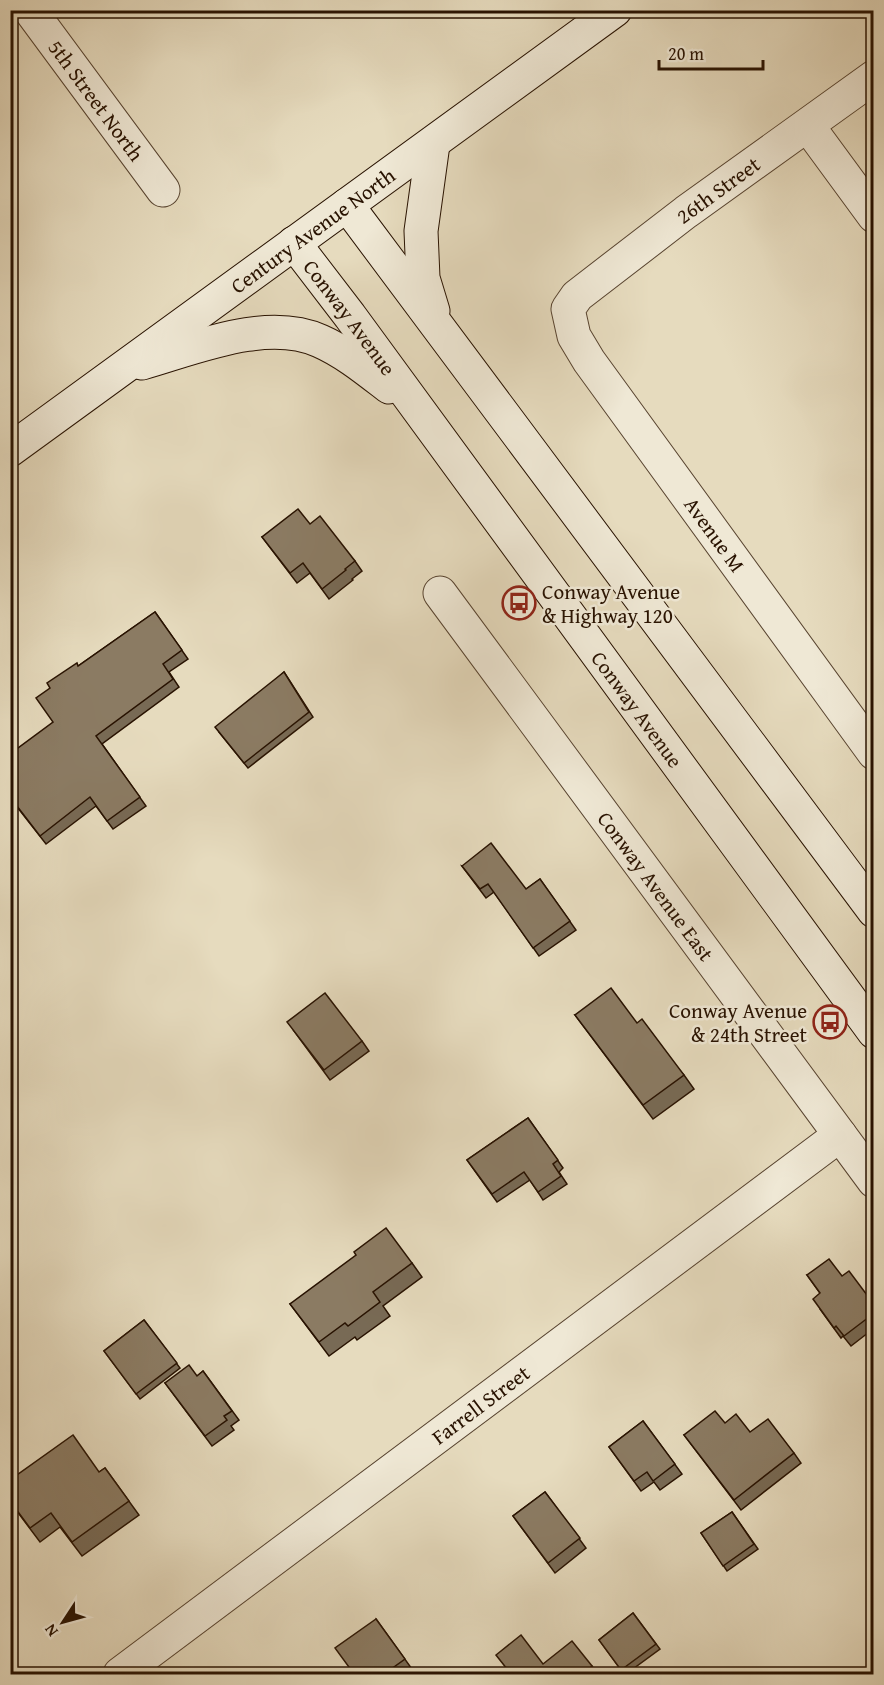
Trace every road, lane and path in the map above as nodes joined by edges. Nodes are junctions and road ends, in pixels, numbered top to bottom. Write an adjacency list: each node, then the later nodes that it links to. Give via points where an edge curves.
1 (30, 10): 6 (street, 5th Street North)
2 (615, 10): 5 (street, Century Avenue North)
3 (873, 77): 4 (street, 26th Street)
4 (808, 126): 8 (street); 10 (street, 26th Street, via 686,212 577,296)
5 (433, 144): 7 (street, Century Avenue North); 11 (street, via 421,231 423,278)
6 (163, 190)
7 (347, 205): 9 (street, Century Avenue North); 11 (street)
8 (873, 216)
9 (294, 243): 12 (street, Century Avenue North); 13 (street, Conway Avenue)
10 (568, 309): 16 (street, Avenue M, via 574,336 589,361)
11 (438, 330): 17 (street)
12 (123, 368): 13 (street, via 254,333 286,331 320,340 340,351); 14 (street, Century Avenue North)
13 (418, 410): 18 (street, Conway Avenue)
14 (10, 450)
15 (440, 593): 19 (street, Conway Avenue East)
16 (873, 753)
17 (873, 911)
18 (873, 1032)
19 (840, 1135): 20 (street, Conway Avenue East); 21 (street, Farrell Street)
20 (873, 1181)
21 (120, 1674)

